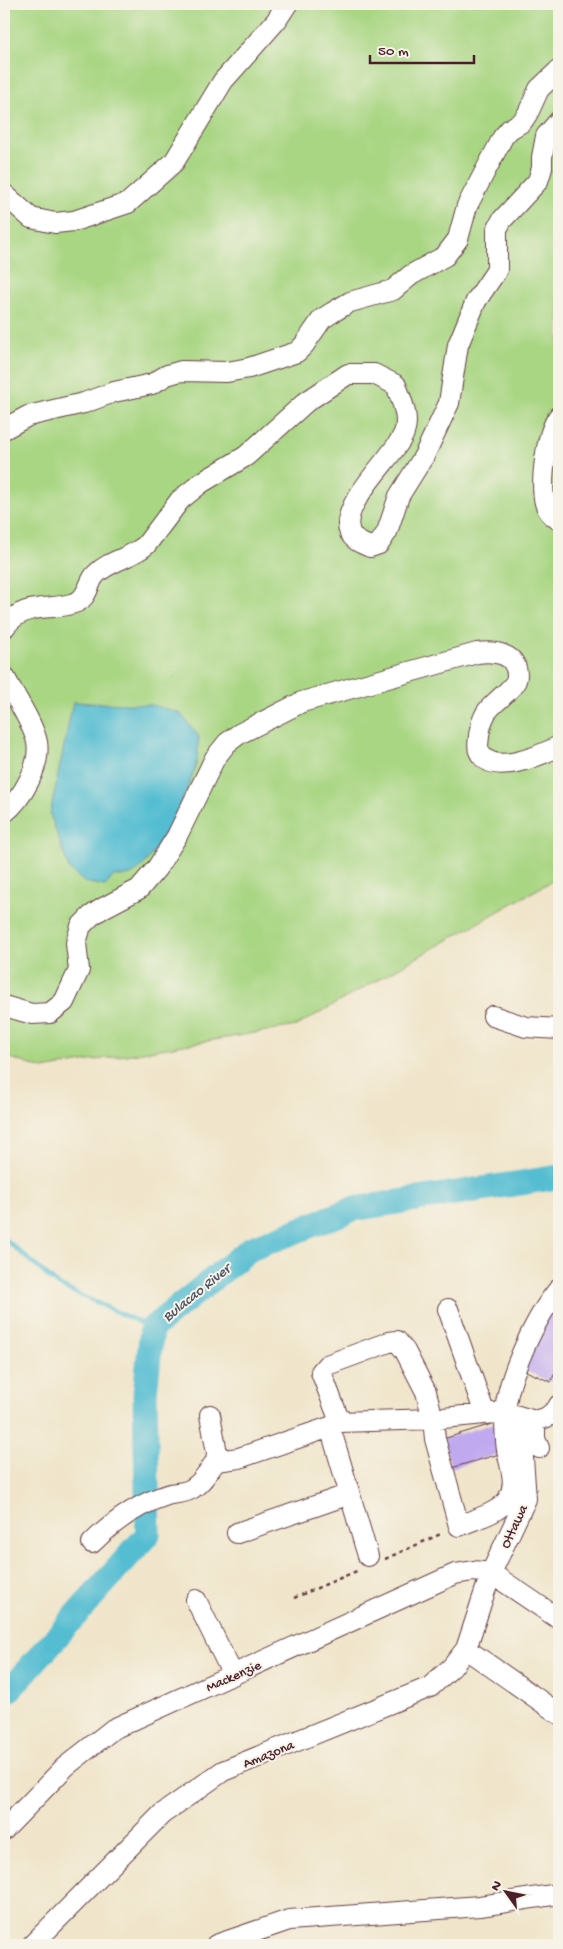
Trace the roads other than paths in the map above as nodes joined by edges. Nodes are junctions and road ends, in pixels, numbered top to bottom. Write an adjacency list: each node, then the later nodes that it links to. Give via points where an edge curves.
1 (287, 4): 4 (street, via 276,21 223,80 174,162 128,203 74,222 54,223 31,218)
2 (559, 70): 6 (street, via 538,89 522,122 502,137 468,206 458,239 446,256 411,275 392,290 350,302 322,319 297,352 227,372 181,371 152,384 28,416)
3 (559, 121): 8 (street, via 546,136 538,181 497,229 497,270 476,301 458,346 448,403 424,456 399,496 388,532 379,544 370,547 355,540 348,518 357,497 395,450 405,432 404,408 396,385 374,374 348,374 306,402 246,456 180,500 146,545 95,575 86,595 79,601 32,608 8,622)
4 (4, 194)
5 (559, 416): 7 (street, via 547,451 543,476 545,503 551,515)
6 (4, 429)
7 (559, 520)
8 (4, 628)
9 (4, 676): 11 (street, via 37,742 30,781)
10 (559, 746): 12 (street, via 525,760 496,764 485,759 480,751 480,729 486,712 514,684 517,676 514,664 503,653 476,653 302,702 239,734 214,758 177,836 157,868 140,889 97,912 81,926 76,942 79,970 64,1002 50,1013 32,1014)
11 (4, 813)
12 (4, 1006)
13 (493, 1016): 14 (street, via 526,1027)
14 (559, 1029)
15 (559, 1289): 20 (street, via 525,1346 510,1381)
16 (448, 1309): 18 (street)
17 (559, 1404): 20 (street, via 547,1417)
18 (485, 1414): 20 (street); 21 (street)
19 (210, 1416): 24 (street)
20 (520, 1417): 21 (street, via 508,1455 514,1484 508,1499 498,1509 459,1526 435,1438); 23 (street); 29 (street, Ottawa, via 526,1499)
21 (433, 1418): 22 (street); 22 (street, via 426,1392 414,1367 405,1351 394,1341 322,1369)
22 (335, 1425): 24 (street, via 239,1458); 25 (street)
23 (539, 1448)
24 (216, 1461): 27 (street, via 196,1486 139,1508 109,1526)
25 (350, 1494): 26 (street); 28 (street)
26 (237, 1533)
27 (92, 1543)
28 (365, 1562)
29 (491, 1573): 31 (street); 32 (street, Amazona); 33 (street, Mackenzie, via 455,1574)
30 (196, 1600): 33 (street)
31 (559, 1619)
32 (466, 1649): 34 (street); 37 (street, Amazona, via 452,1668 430,1687 223,1771 162,1814)
33 (233, 1675): 35 (street, Mackenzie, via 113,1729 64,1766)
34 (559, 1714)
35 (4, 1830)
36 (559, 1894): 38 (street, via 480,1906 289,1920)
37 (32, 1945)
38 (216, 1945)

